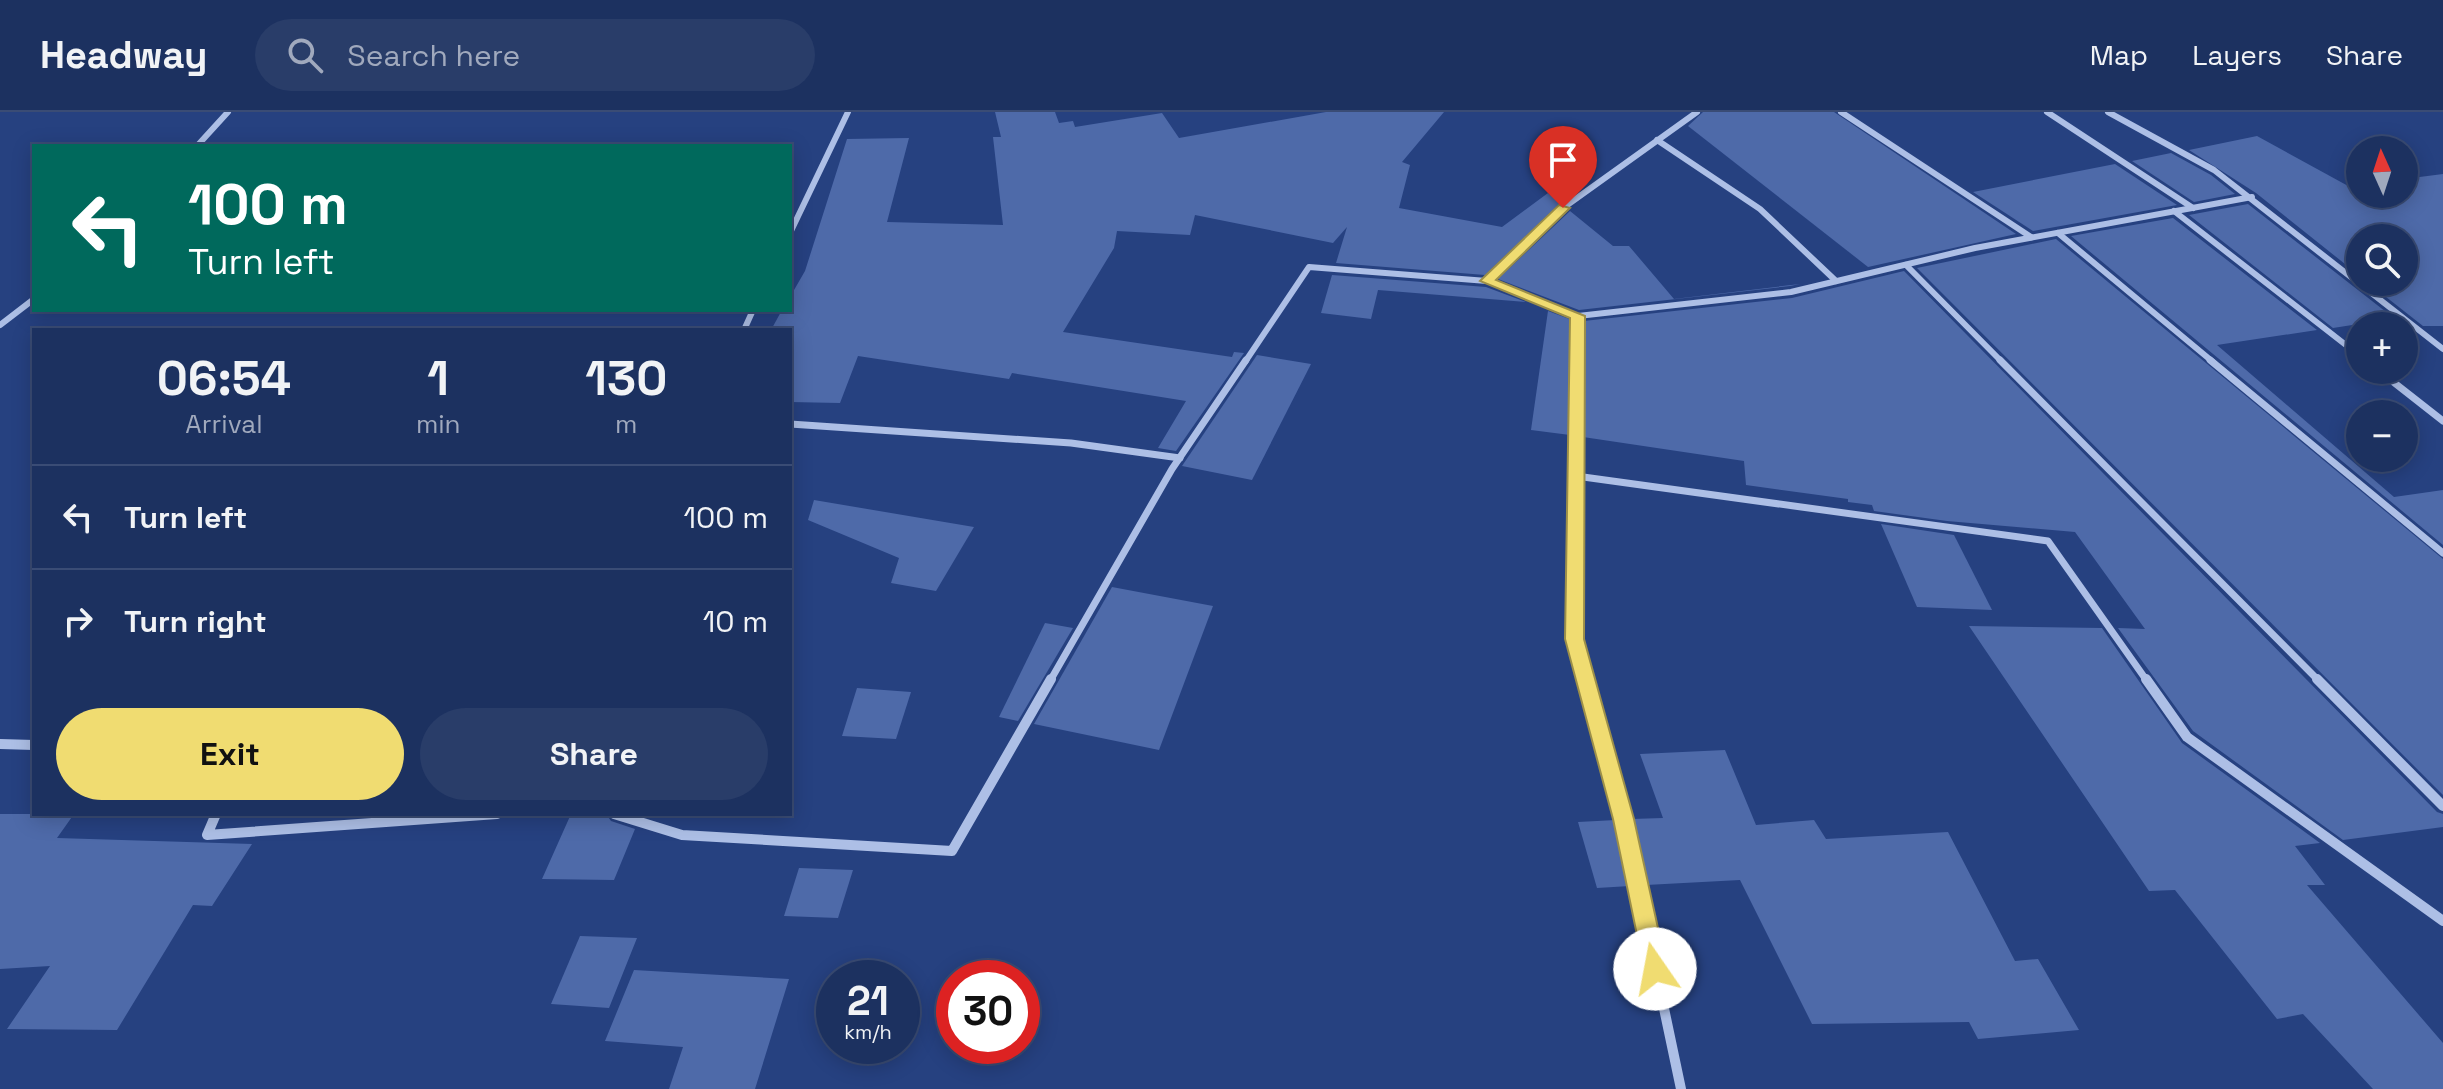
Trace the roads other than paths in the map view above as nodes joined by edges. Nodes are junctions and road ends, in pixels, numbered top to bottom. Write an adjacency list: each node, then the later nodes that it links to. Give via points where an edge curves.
1 (228, 112): 8 (street)
2 (848, 112): 12 (street)
3 (1697, 112): 7 (street)
4 (1841, 112): 14 (street)
5 (2047, 112): 10 (street)
6 (2108, 112): 9 (street)
7 (1657, 140): 16 (street, via 1563,208); 17 (street, via 1760,209)
8 (199, 144)
9 (2252, 197): 10 (street); 22 (street)
10 (2193, 208): 11 (street)
11 (2174, 211): 13 (street); 21 (street)
12 (792, 229)
13 (2058, 233): 14 (street); 28 (street)
14 (2031, 238): 15 (street)
15 (1906, 265): 17 (street); 31 (street)
16 (1487, 281): 19 (street); 26 (street, via 1309,267)
17 (1836, 281): 19 (street, via 1791,292)
18 (32, 301): 20 (street)
19 (1578, 316): 27 (street)
20 (0, 325)
21 (2346, 345)
22 (2443, 349)
23 (2396, 384): 24 (street)
24 (2443, 421)
25 (792, 424): 26 (street, via 1071,443)
26 (1180, 458): 34 (street, via 952,851 682,835)
27 (1576, 476): 35 (street, via 2048,541 2187,737); 36 (street, via 1574,639 1624,819)
28 (2443, 553)
29 (0, 744): 30 (street)
30 (32, 745)
31 (2443, 806)
32 (215, 816): 33 (street, via 207,835)
33 (469, 816)
34 (620, 816)
35 (2443, 921)
36 (1681, 1089)

